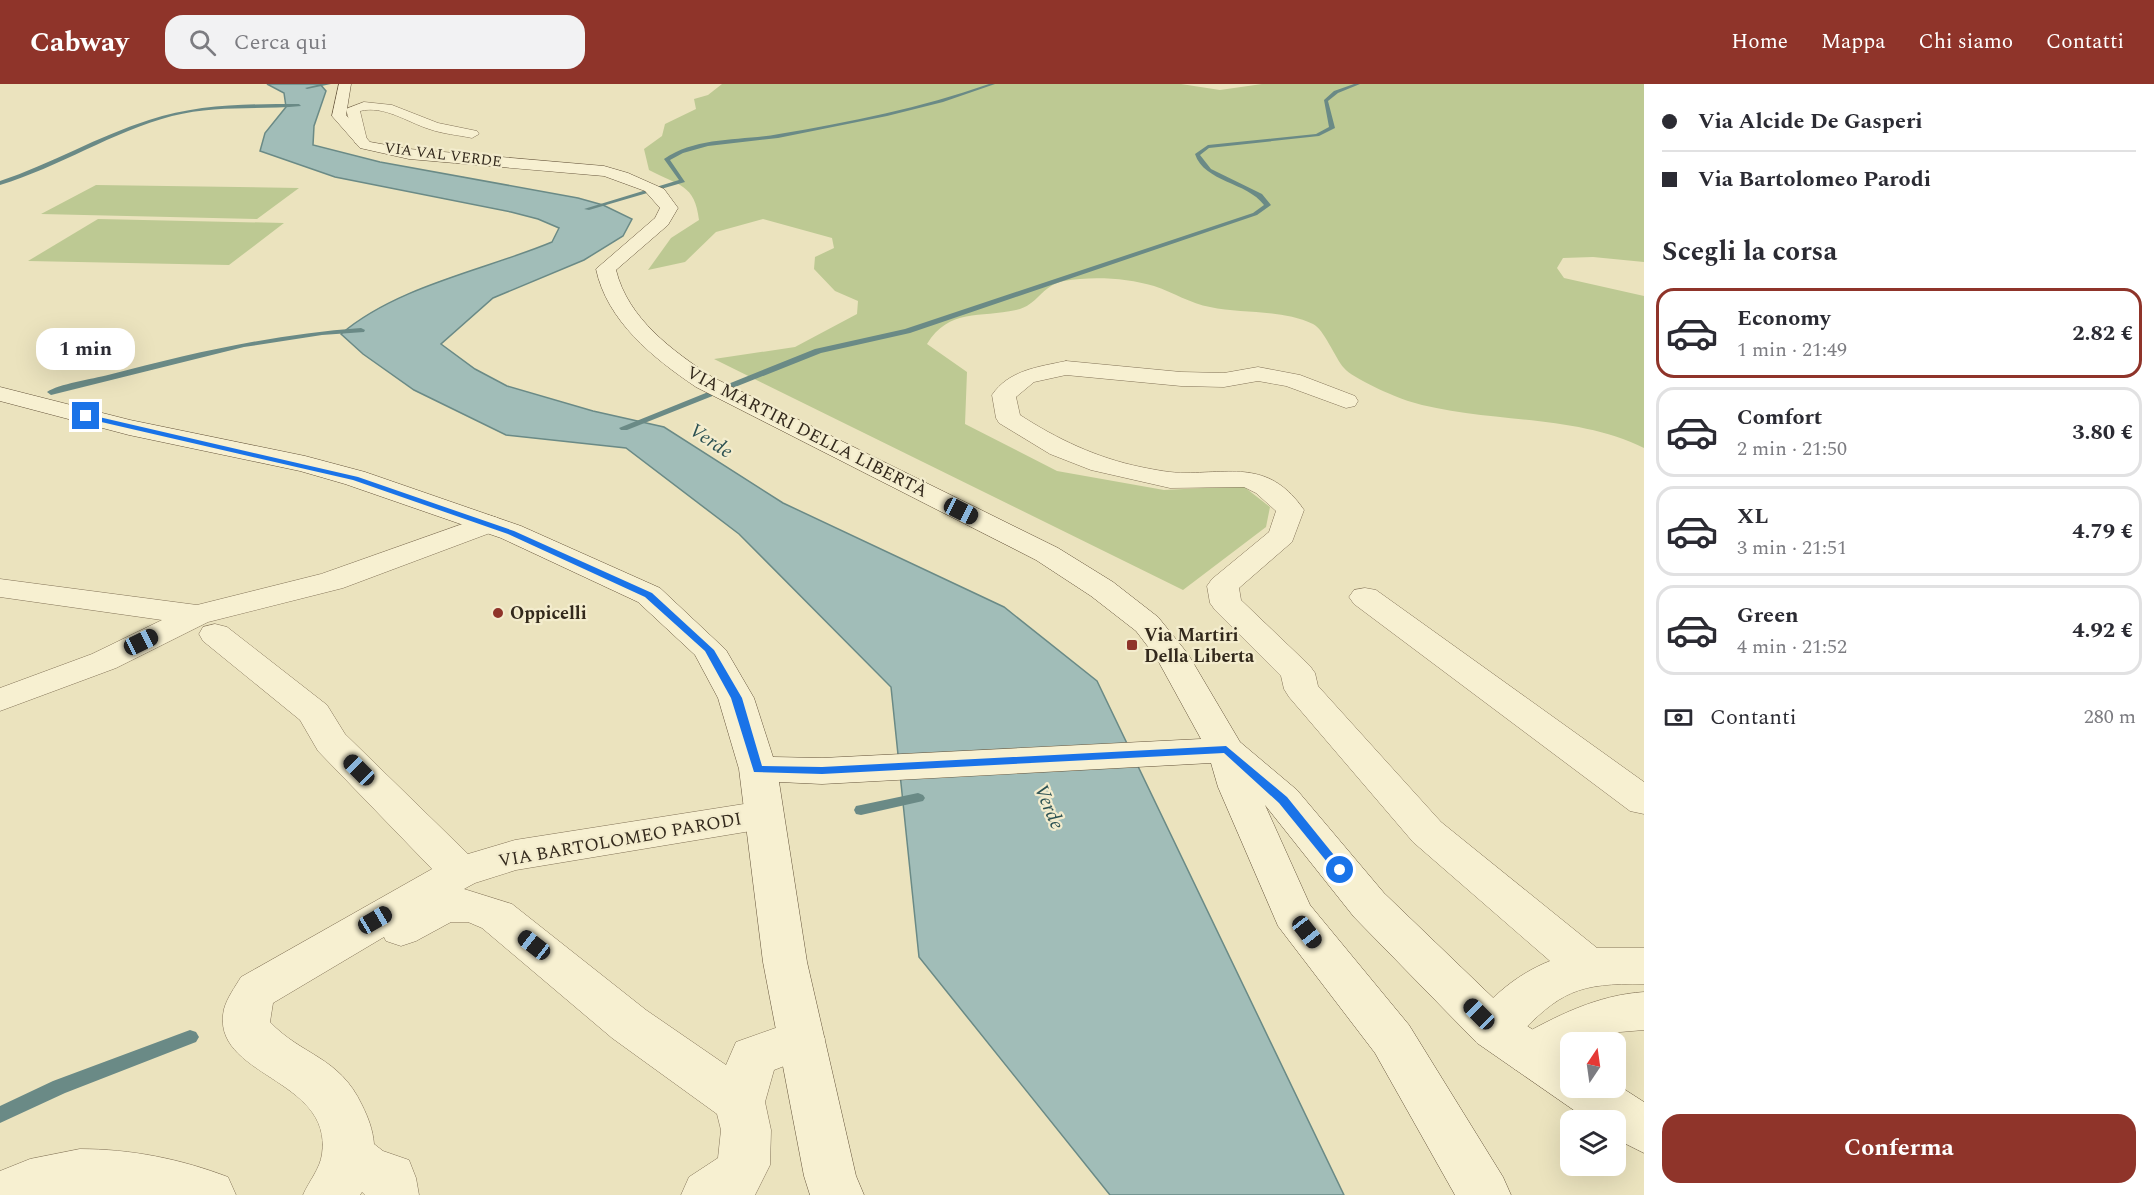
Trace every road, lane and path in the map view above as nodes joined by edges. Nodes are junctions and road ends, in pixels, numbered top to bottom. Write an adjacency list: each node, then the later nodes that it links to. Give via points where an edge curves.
1 (345, 84): 3 (street, VIA VAL VERDE, via 339,116)
2 (472, 134): 3 (street, via 443,129 382,106 365,105 353,108)
3 (360, 140): 4 (street, VIA VAL VERDE, via 365,145 409,154)
4 (592, 170): 12 (street, VIA MARTIRI DELLA LIBERTÀ, via 624,176 665,198 669,208 662,220 606,269 607,284 614,294 641,331 673,362 704,382 1047,554 1102,589 1147,624 1171,654)
5 (0, 394): 7 (street, VIA BARTOLOMEO PARODI, via 129,427 315,467)
6 (1346, 401): 19 (street, via 1292,380 1258,374 1224,380 1181,379 1066,368 1026,377 1004,395 1008,418 1040,440 1114,469 1185,482 1250,478 1274,490 1290,510 1282,536 1223,586 1226,603 1298,673 1301,689 1427,832)
7 (488, 524): 10 (street); 13 (street, VIA BARTOLOMEO PARODI, via 643,592 678,619 709,650 736,698)
8 (0, 588): 10 (street)
9 (1365, 597): 14 (street)
10 (206, 625): 11 (street); 16 (street, via 314,713 330,742)
11 (0, 700)
12 (1205, 751): 13 (street, via 822,771); 22 (street, via 1283,800 1369,905); 33 (street, VIA MARTIRI DELLA LIBERTÀ, via 1237,787 1293,914 1392,1039)
13 (758, 769): 15 (street, VIA BARTOLOMEO PARODI)
14 (1644, 801)
15 (763, 815): 16 (street, VIA BARTOLOMEO PARODI, via 515,855); 21 (street, VIA BARTOLOMEO PARODI)
16 (460, 872): 17 (street, VIA BARTOLOMEO PARODI)
17 (321, 952): 25 (street, via 340,959 446,907 473,906 497,916 629,1024); 27 (street, VIA BARTOLOMEO PARODI, via 257,990 247,1003 245,1014 248,1029 265,1051 316,1082 338,1106 351,1143)
18 (1644, 966): 19 (street)
19 (1588, 968): 22 (street, via 1551,980 1524,998)
20 (1644, 1011): 22 (street, via 1616,1013 1568,1033)
21 (801, 1040): 25 (street, via 753,1058); 32 (street, VIA BARTOLOMEO PARODI)
22 (1512, 1042): 23 (street)
23 (1560, 1074)
24 (1595, 1098): 26 (street)
25 (740, 1102): 31 (street, via 746,1130 744,1165 735,1179)
26 (1644, 1130)
27 (340, 1176): 30 (street, via 367,1170 390,1178)
28 (4, 1195): 29 (street, via 67,1173 108,1174)
29 (208, 1195)
30 (392, 1195)
31 (708, 1195)
32 (837, 1195)
33 (1484, 1195)

